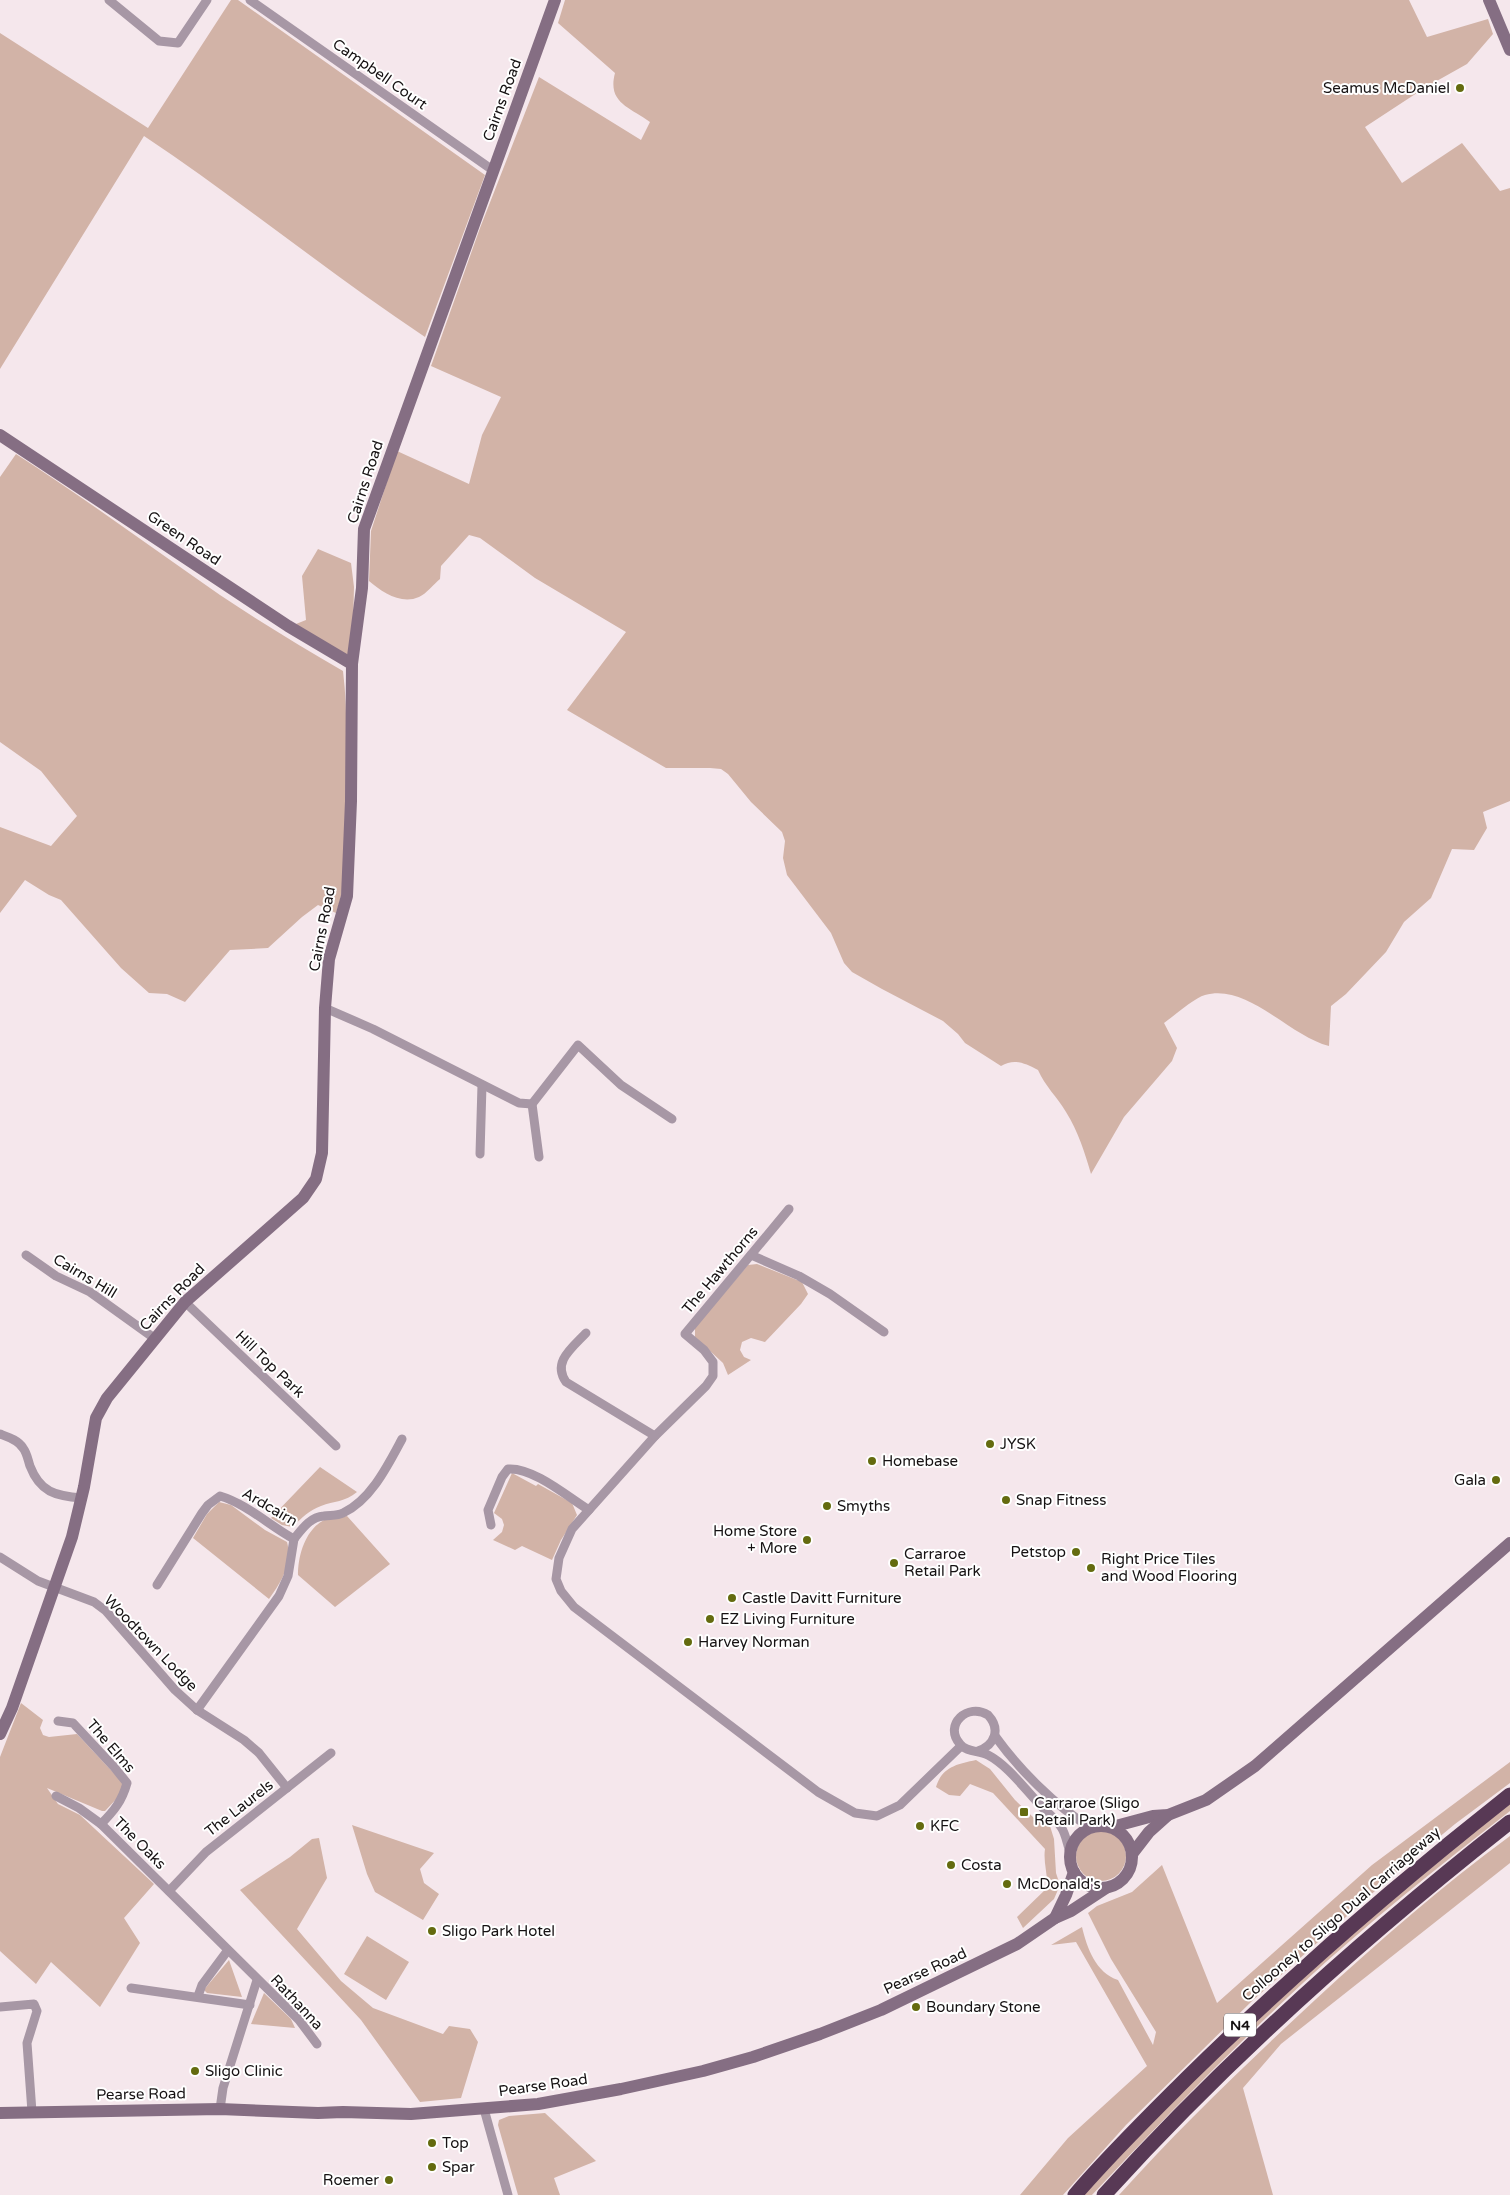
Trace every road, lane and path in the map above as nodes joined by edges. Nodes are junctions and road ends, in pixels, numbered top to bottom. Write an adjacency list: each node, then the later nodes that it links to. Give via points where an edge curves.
1 (109, 0): 2 (street, via 159,41 178,43)
2 (207, 0)
3 (250, 0): 7 (street, Campbell Court)
4 (556, 0): 7 (street, Cairns Road)
5 (1489, 0): 6 (street)
6 (1510, 50)
7 (494, 171): 9 (street, Cairns Road, via 364,529 362,588)
8 (0, 435): 9 (street, Green Road, via 288,626)
9 (352, 664): 10 (street, Cairns Road, via 347,896 330,959)
10 (325, 1008): 11 (street); 19 (street, Cairns Road, via 322,1153 316,1179 302,1198)
11 (482, 1085): 12 (street, via 519,1103); 14 (street)
12 (532, 1104): 13 (street, via 578,1045 622,1085); 15 (street)
13 (672, 1120)
14 (480, 1154)
15 (539, 1157)
16 (788, 1209): 18 (street, The Hawthorns)
17 (26, 1254): 22 (street, Cairns Hill, via 56,1276 90,1292)
18 (751, 1254): 20 (street, via 830,1294); 24 (street, The Hawthorns, via 685,1334 713,1362 713,1376)
19 (185, 1302): 22 (street, Cairns Road); 26 (street, Hill Top Park)
20 (884, 1332)
21 (586, 1333): 24 (street, via 564,1358 561,1375 566,1382)
22 (154, 1338): 27 (street, Cairns Road, via 107,1398 96,1418)
23 (0, 1434): 27 (street, via 23,1448 35,1478 45,1489)
24 (654, 1436): 28 (street, The Hawthorns)
25 (402, 1439): 30 (street, Ardcairn, via 390,1461 359,1501 342,1513 320,1516 307,1523)
26 (336, 1446)
27 (82, 1498): 34 (street, Cairns Road)
28 (589, 1510): 29 (street, via 534,1476 518,1468 508,1469 488,1510); 39 (street, The Hawthorns, via 572,1530 559,1558 556,1580 561,1591 574,1606 818,1792 855,1813 877,1816 900,1805)
29 (491, 1525)
30 (294, 1539): 33 (street, Ardcairn, via 220,1496 202,1513); 35 (street, via 288,1576 279,1596)
31 (1510, 1543): 45 (street, via 1255,1766 1217,1794)
32 (0, 1557): 34 (street, Woodtown Lodge, via 38,1581)
33 (157, 1585)
34 (55, 1586): 35 (street, Woodtown Lodge, via 94,1602 106,1611 169,1684); 37 (street, Cairns Road)
35 (197, 1710): 42 (street, Woodtown Lodge, via 244,1740)
36 (58, 1721): 47 (street, The Elms, via 73,1723 126,1783 118,1805)
37 (0, 1734)
38 (995, 1736): 39 (street, via 995,1728 988,1715 974,1710 961,1716 955,1726 955,1736); 40 (street, via 986,1748); 48 (street, via 1006,1752 1056,1803)
39 (961, 1746): 40 (street)
40 (978, 1751): 50 (street, via 1004,1768 1061,1827)
41 (331, 1753): 42 (street, The Laurels)
42 (288, 1788): 54 (street, The Laurels, via 206,1852)
43 (1510, 1795): 69 (highway, Collooney to Sligo Dual Carriageway / N4, via 1418,1868 1296,1973 1169,2096)
44 (56, 1796): 47 (street, The Oaks)
45 (1168, 1815): 49 (street); 51 (street)
46 (1510, 1822): 70 (highway, N4, via 1356,1947 1283,2014 1199,2095)
47 (101, 1824): 54 (street, The Oaks)
48 (1090, 1827): 49 (street); 50 (street, via 1077,1837)
49 (1112, 1827): 51 (street, via 1124,1836)
50 (1070, 1852): 52 (street)
51 (1132, 1854): 53 (street, via 1132,1865 1124,1878)
52 (1074, 1872): 53 (street, via 1084,1882); 56 (street)
53 (1106, 1888): 56 (street, Pearse Road, via 1072,1911)
54 (170, 1891): 55 (street, The Oaks)
55 (196, 1918): 57 (street, Rathanna)
56 (1055, 1918): 65 (street, Pearse Road, via 1017,1944 939,1984 781,2048 666,2080 538,2104)
57 (228, 1950): 58 (street, Rathanna); 60 (street, via 202,1985)
58 (257, 1980): 61 (street, Rathanna); 63 (street, Rathanna, via 299,2020)
59 (131, 1988): 60 (street)
60 (198, 1996): 61 (street)
61 (250, 2004): 64 (street, Rathanna, via 222,2088)
62 (0, 2007): 66 (street, via 34,2004 37,2011 27,2043)
63 (317, 2044)
64 (220, 2109): 65 (street, Pearse Road, via 399,2114); 66 (street, Pearse Road)
65 (484, 2109): 68 (street)
66 (32, 2112): 67 (street, Pearse Road)
67 (0, 2113)
68 (508, 2195)
69 (1075, 2195)
70 (1104, 2195)

